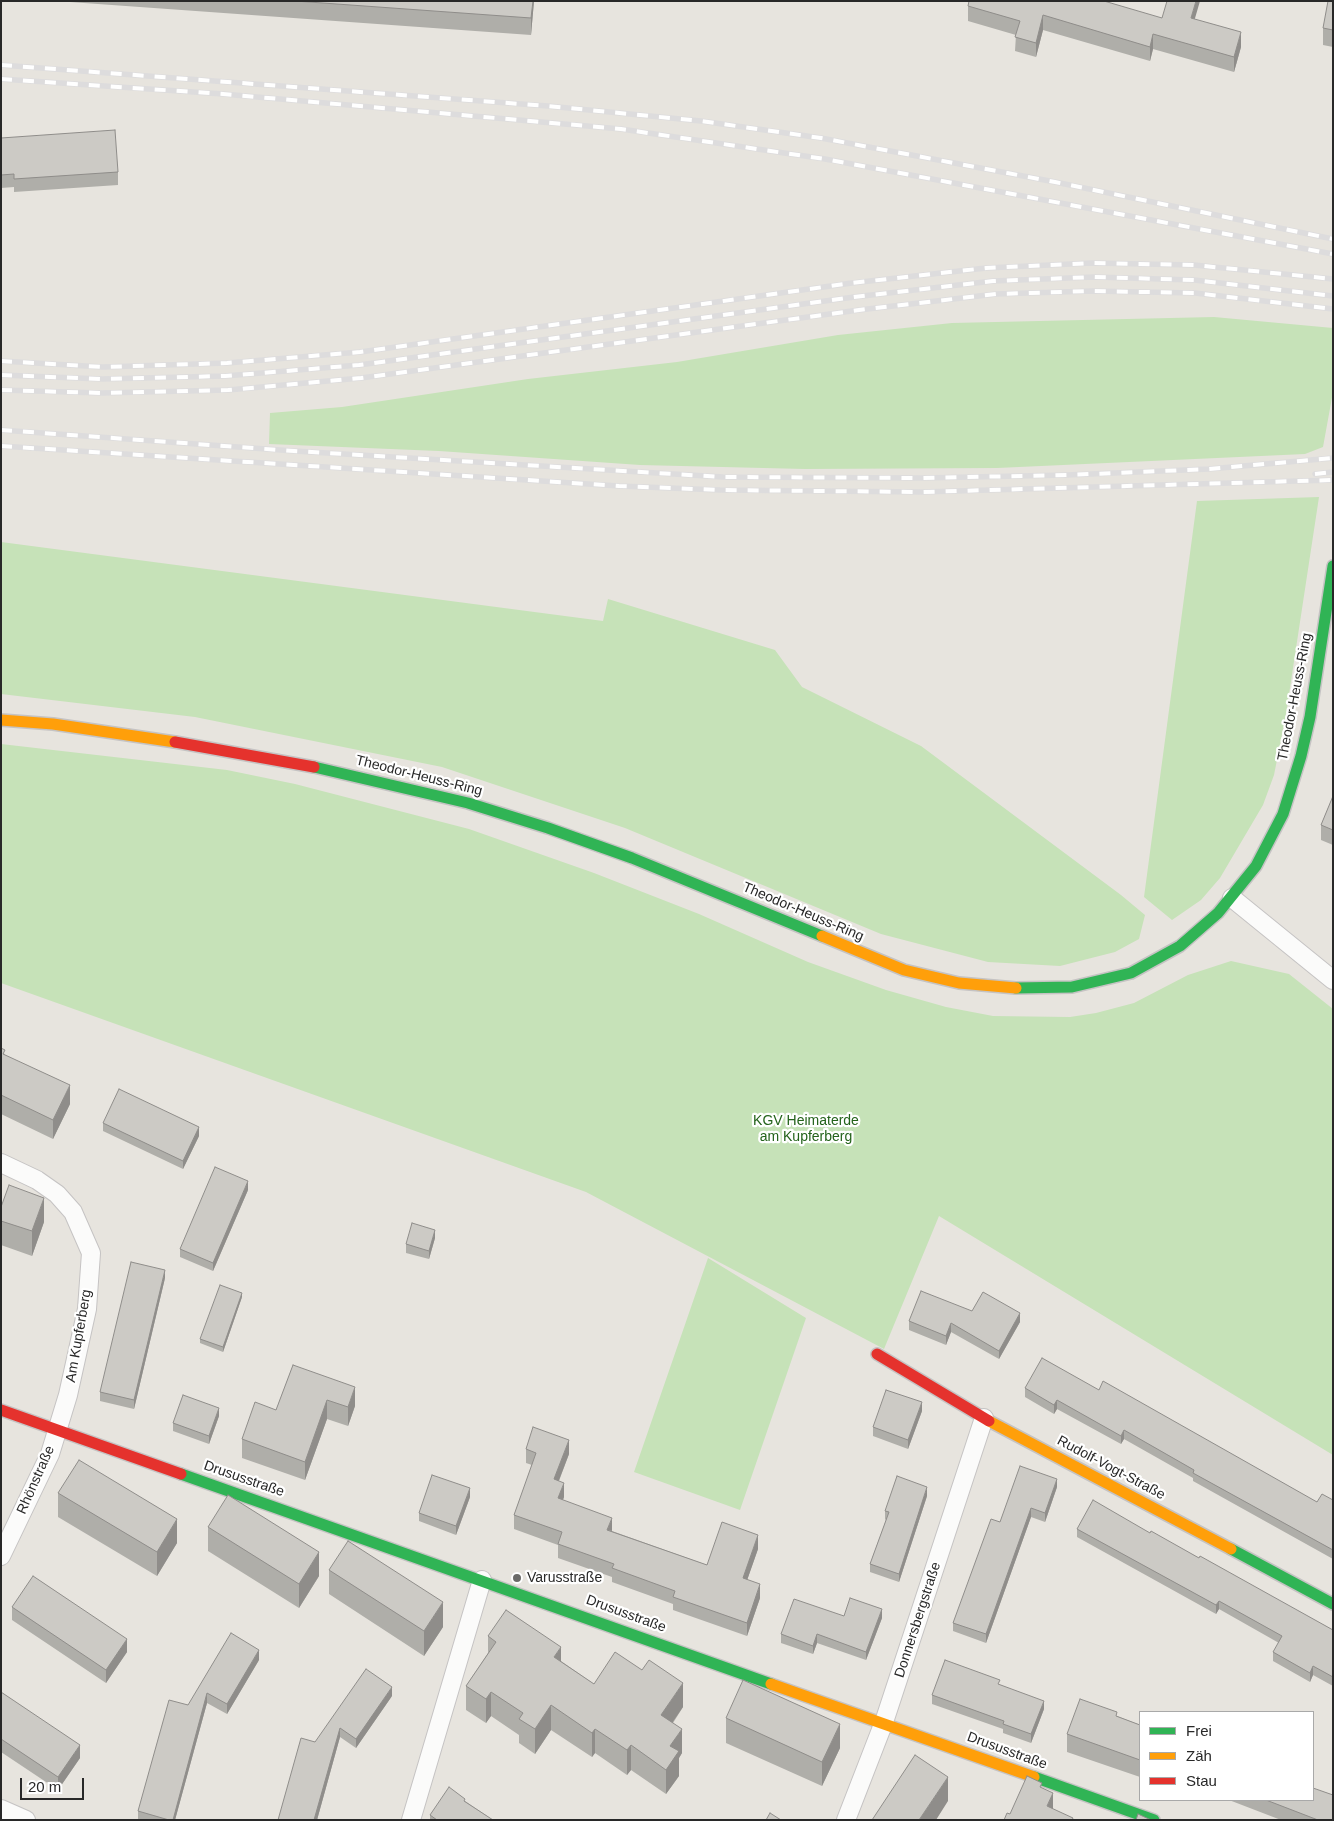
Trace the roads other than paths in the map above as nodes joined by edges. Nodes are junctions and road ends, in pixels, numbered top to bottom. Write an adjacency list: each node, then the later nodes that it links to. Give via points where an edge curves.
1 (1333, 566): 3 (street, Theodor-Heuss-Ring, via 1310,717 1292,788 1268,847)
2 (1, 720): 3 (street, Theodor-Heuss-Ring, via 53,724 235,751 468,803 632,858 904,970 959,983 1044,989 1078,986 1131,972 1180,946)
3 (1232, 898): 4 (street)
4 (1333, 980)
5 (1, 1163): 9 (street, Am Kupferberg, via 37,1180 57,1194 73,1212 91,1254 86,1309 68,1395)
6 (877, 1354): 8 (street, Rudolf-Vogt-Straße)
7 (1, 1410): 9 (street, Drususstraße)
8 (984, 1418): 12 (street, Rudolf-Vogt-Straße); 13 (street, Donnersbergstraße)
9 (57, 1430): 10 (street, Rhönstraße, via 50,1454); 11 (street, Drususstraße)
10 (1, 1556)
11 (482, 1580): 13 (street, Drususstraße); 16 (street)
12 (1333, 1604)
13 (884, 1722): 17 (street, Donnersbergstraße); 18 (street, Drususstraße)
14 (1, 1809): 15 (street)
15 (26, 1820)
16 (410, 1820)
17 (846, 1820)
18 (1154, 1820)

